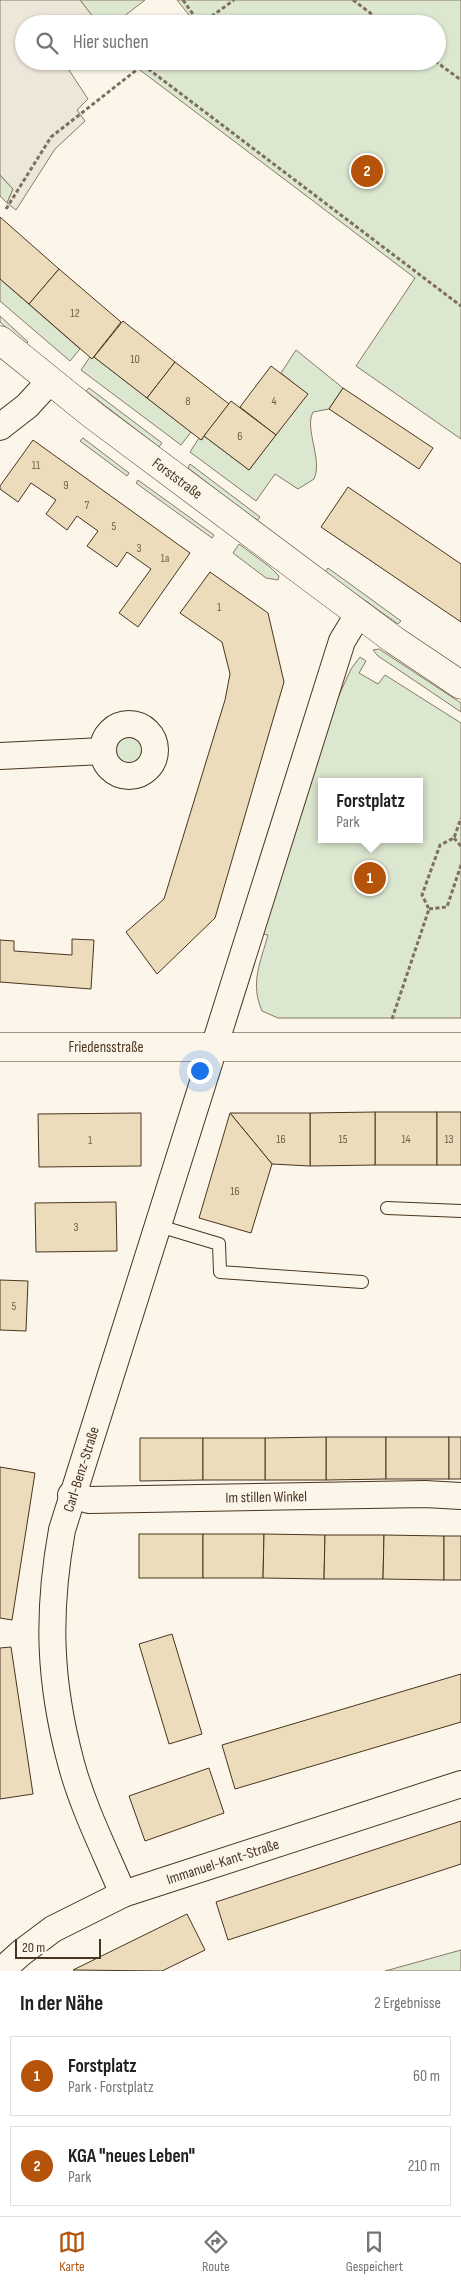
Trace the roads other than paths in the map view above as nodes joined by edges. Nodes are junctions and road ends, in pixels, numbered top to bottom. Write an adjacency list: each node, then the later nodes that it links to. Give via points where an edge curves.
1 (0, 340): 2 (street, Forststraße)
2 (50, 381): 3 (street, via 27,406); 4 (street, Forststraße)
3 (0, 427)
4 (359, 613): 5 (street, Forststraße); 10 (street, Carl-Benz-Straße, via 342,641)
5 (461, 685)
6 (103, 751): 7 (street)
7 (0, 756)
8 (0, 1047): 10 (street, Friedensstraße)
9 (461, 1047): 10 (street, Friedensstraße)
10 (212, 1048): 13 (street, Carl-Benz-Straße)
11 (387, 1208): 12 (lane)
12 (461, 1211)
13 (159, 1226): 14 (lane, via 219,1244 220,1272); 15 (street, Carl-Benz-Straße)
14 (362, 1282)
15 (72, 1495): 16 (street, Im stillen Winkel, via 89,1500); 18 (street, Carl-Benz-Straße, via 59,1547 52,1602 55,1678 80,1792)
16 (461, 1496)
17 (461, 1784): 18 (street, Immanuel-Kant-Straße)
18 (123, 1894): 19 (street, Immanuel-Kant-Straße, via 53,1929)
19 (1, 1971)

